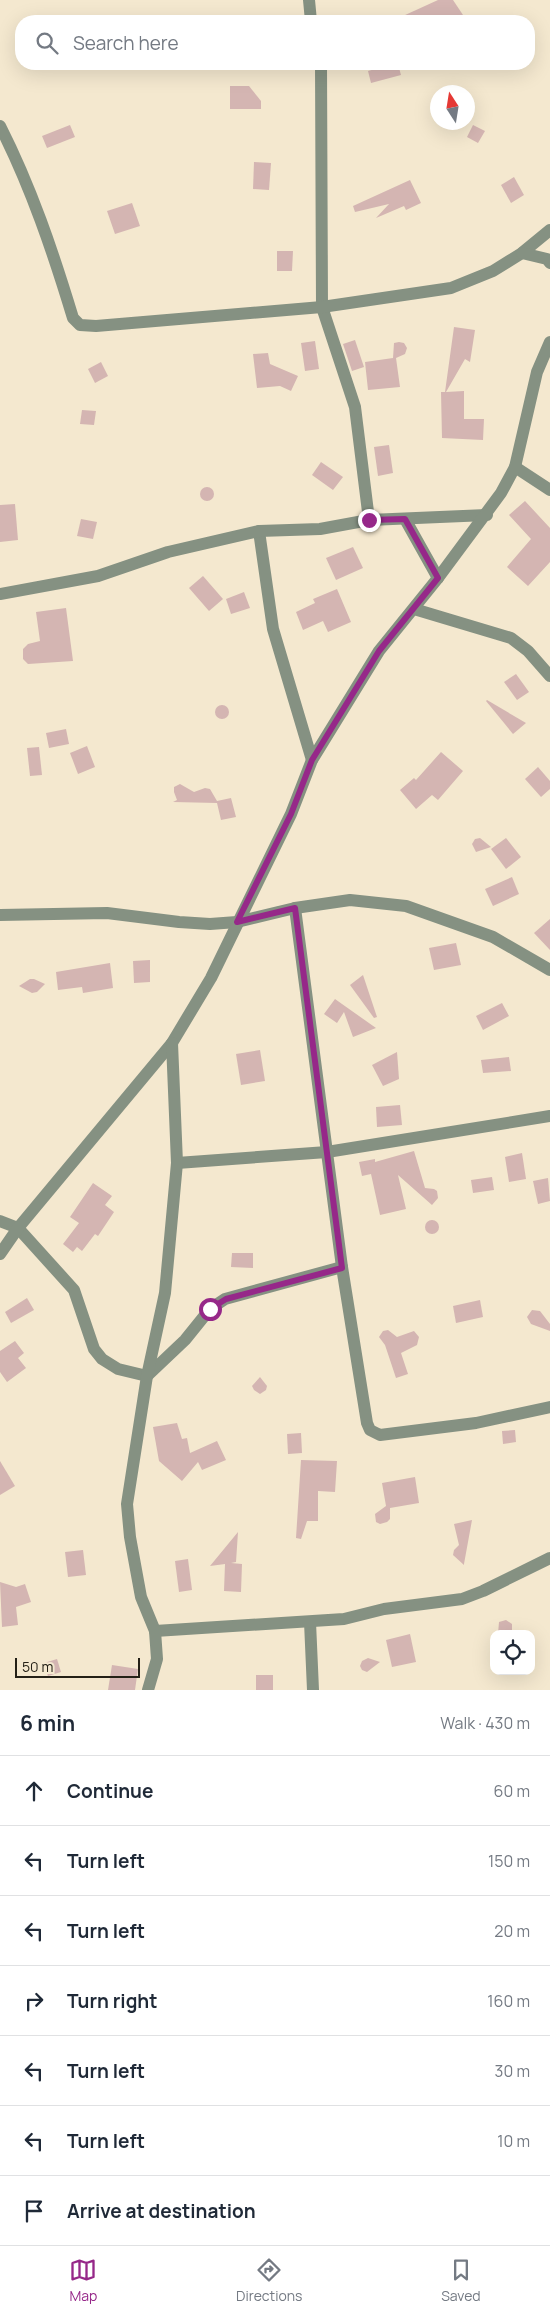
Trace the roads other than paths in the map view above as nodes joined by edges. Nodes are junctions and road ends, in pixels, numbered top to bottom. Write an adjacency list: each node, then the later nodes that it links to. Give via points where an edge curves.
1 (309, 0): 2 (street)
2 (310, 15)
3 (321, 70): 8 (street)
4 (0, 126): 8 (street, via 52,250 73,318 80,325)
5 (550, 230): 6 (street)
6 (522, 252): 7 (street); 8 (street, via 493,271 451,288)
7 (550, 263)
8 (322, 307): 14 (street, via 355,406)
9 (550, 342): 10 (street, via 537,372)
10 (515, 467): 11 (street); 12 (street)
11 (550, 490)
12 (487, 515): 13 (street); 16 (street)
13 (405, 519): 14 (street); 16 (street)
14 (369, 520): 15 (street, via 320,529)
15 (259, 531): 17 (street, via 168,552 98,576); 20 (street, via 273,629)
16 (438, 578): 18 (street)
17 (0, 594)
18 (414, 609): 19 (street, via 511,638 528,651); 20 (street, via 379,651)
19 (550, 676)
20 (312, 760): 23 (street, via 291,814)
21 (295, 908): 23 (street); 24 (street, via 350,900 406,906 493,937); 27 (street)
22 (0, 915): 23 (street, via 107,913 179,922)
23 (237, 922): 25 (street, via 211,978)
24 (550, 970)
25 (172, 1043): 28 (street); 30 (street)
26 (550, 1116): 27 (street)
27 (327, 1152): 28 (street); 32 (street)
28 (177, 1163): 33 (street, via 165,1293)
29 (0, 1221): 30 (street)
30 (18, 1228): 31 (street); 33 (street, via 74,1290 94,1349 102,1359 118,1369)
31 (0, 1254)
32 (342, 1268): 33 (street, via 226,1299 210,1309 185,1340); 34 (street, via 370,1430 380,1435 466,1425)
33 (147, 1376): 37 (street, via 127,1504 141,1597)
34 (550, 1407)
35 (550, 1558): 36 (street, via 462,1599)
36 (310, 1622): 37 (street); 39 (street)
37 (155, 1632): 38 (street, via 156,1659)
38 (148, 1690)
39 (313, 1690)

